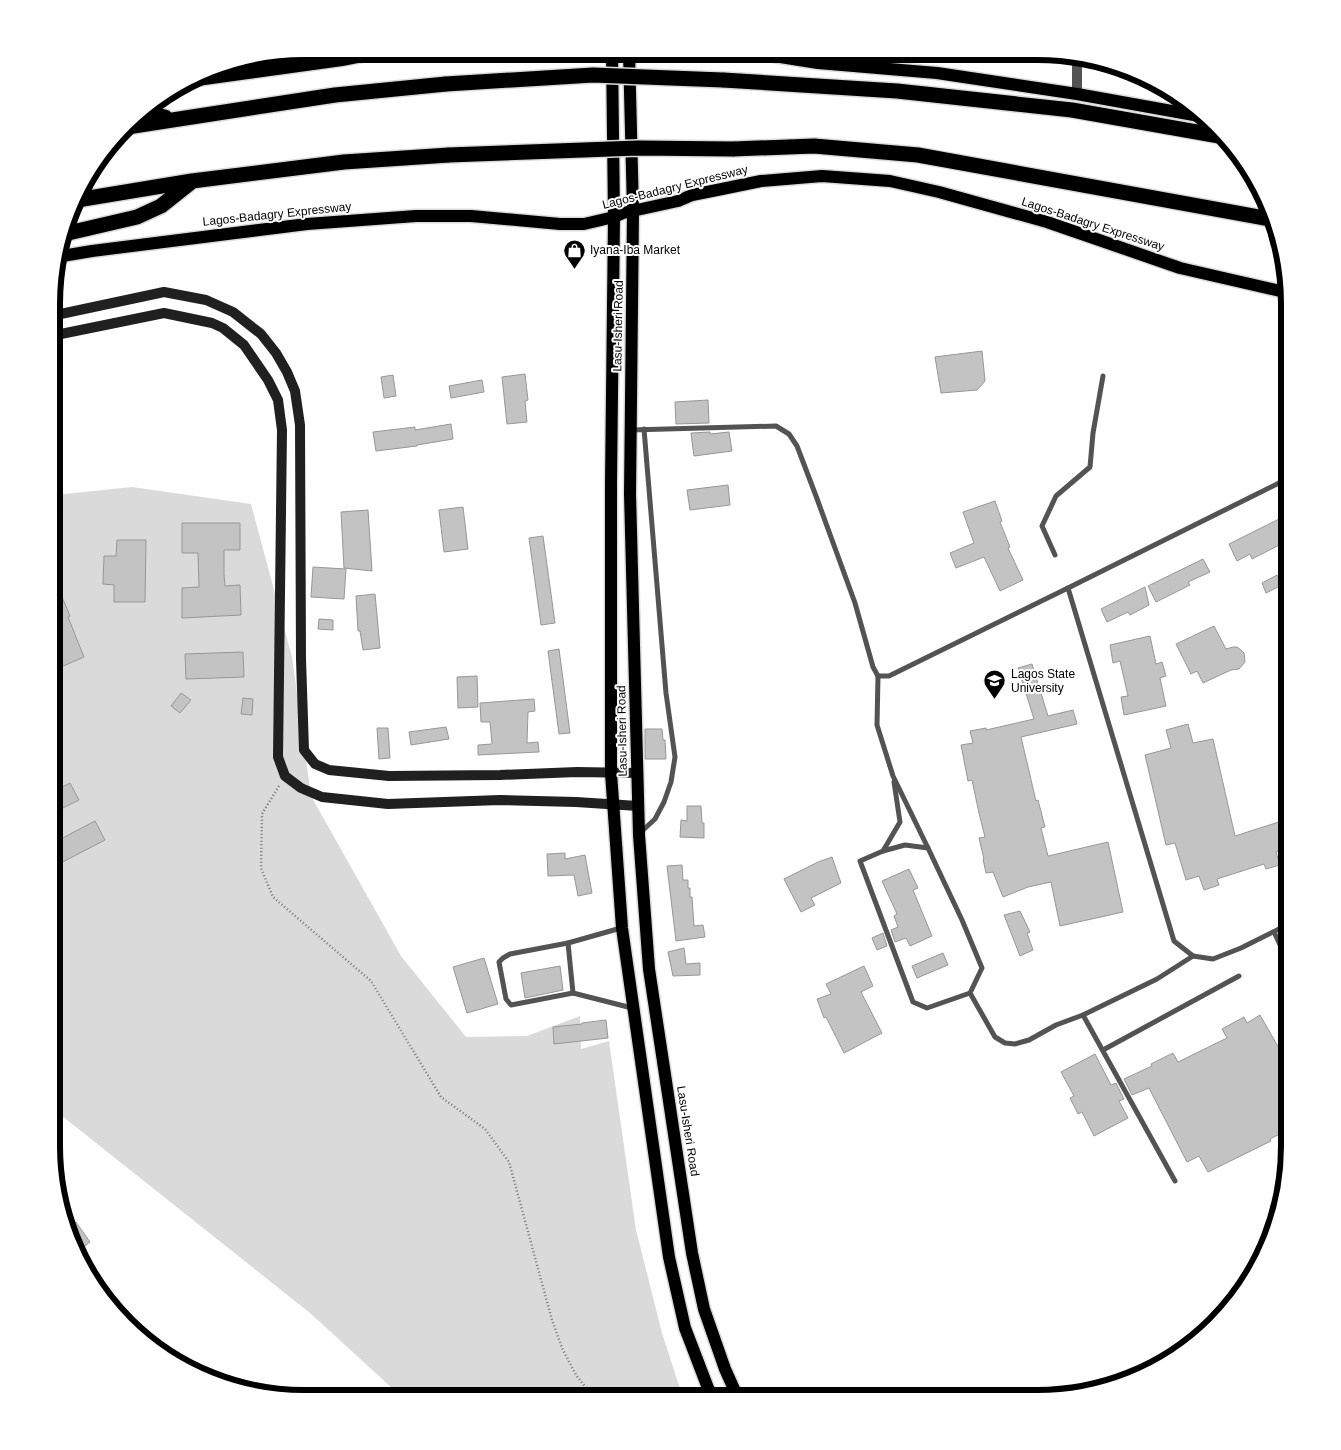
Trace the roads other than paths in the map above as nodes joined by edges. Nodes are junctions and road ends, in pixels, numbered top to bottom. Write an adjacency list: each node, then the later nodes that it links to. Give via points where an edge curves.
1 (318, 60): 6 (main road)
2 (612, 60): 16 (main road, Lasu-Isheri Road)
3 (629, 60): 15 (main road, Lasu-Isheri Road)
4 (799, 60): 7 (main road, via 937,73)
5 (1077, 64): 7 (street)
6 (217, 77)
7 (1077, 94): 9 (main road)
8 (151, 114): 10 (highway)
9 (1191, 115)
10 (174, 119): 11 (highway); 12 (highway, bridge, via 335,95 593,75 897,91 1062,109)
11 (139, 125)
12 (1212, 135)
13 (192, 181): 14 (highway, Lagos-Badagry Expressway); 17 (highway, Lagos-Badagry Expressway, bridge, via 344,162 449,155 814,146 918,155); 18 (highway, via 161,206 137,217)
14 (84, 199)
15 (633, 211): 16 (main road, Lagos-Badagry Expressway); 20 (main road, Lagos-Badagry Expressway, via 761,181 822,176 890,181 1047,222 1180,268); 24 (main road, Lasu-Isheri Road)
16 (614, 217): 19 (main road, Lagos-Badagry Expressway, via 573,225 471,216 416,216 307,224); 29 (main road, Lasu-Isheri Road)
17 (1265, 218)
18 (71, 232)
19 (65, 255)
20 (1280, 291)
21 (60, 314): 29 (main road, via 164,292 206,300 233,312 261,334 287,372 295,391 300,425 304,750 315,764 329,770 389,776)
22 (60, 335): 32 (main road, via 164,313 212,323 244,346 268,380 278,400 282,430 278,757 285,776 301,788 322,797 388,804 500,800)
23 (1103, 376): 26 (lane, via 1090,467 1056,496 1042,526)
24 (638, 430): 28 (lane, via 776,426 789,434 816,496); 30 (main road, Lasu-Isheri Road, via 630,494); 34 (lane, via 675,757 664,802 655,819)
25 (1281, 482): 27 (lane)
26 (1055, 555)
27 (1068, 588): 28 (lane, via 890,676); 42 (lane, via 1174,941)
28 (878, 676): 31 (lane, via 877,725)
29 (611, 773): 30 (main road); 32 (main road, Lasu-Isheri Road)
30 (637, 773): 33 (main road, Lasu-Isheri Road)
31 (893, 776): 35 (lane); 36 (lane, via 900,822)
32 (612, 805): 33 (main road); 37 (main road, Lasu-Isheri Road)
33 (638, 806): 34 (main road, Lasu-Isheri Road)
34 (639, 835): 51 (main road, Lasu-Isheri Road, via 649,969 692,1253 704,1309)
35 (928, 848): 36 (lane, via 905,845); 45 (lane, via 982,968)
36 (882, 851): 45 (lane, via 860,861 913,1002 927,1008)
37 (622, 928): 40 (lane); 46 (main road, Lasu-Isheri Road)
38 (1281, 928): 39 (lane)
39 (1274, 932): 41 (lane); 42 (lane, via 1213,959)
40 (568, 943): 44 (lane); 44 (lane, via 510,954 499,962 506,999 511,1005)
41 (1281, 947)
42 (1193, 956): 47 (lane)
43 (1239, 976): 48 (lane)
44 (572, 993): 46 (lane)
45 (970, 993): 47 (lane, via 996,1037 1005,1043 1029,1040)
46 (633, 1009): 50 (main road, Lasu-Isheri Road, via 669,1257 685,1328)
47 (1083, 1015): 48 (lane)
48 (1103, 1050): 49 (lane)
49 (1175, 1181)
50 (709, 1390)
51 (734, 1390)

